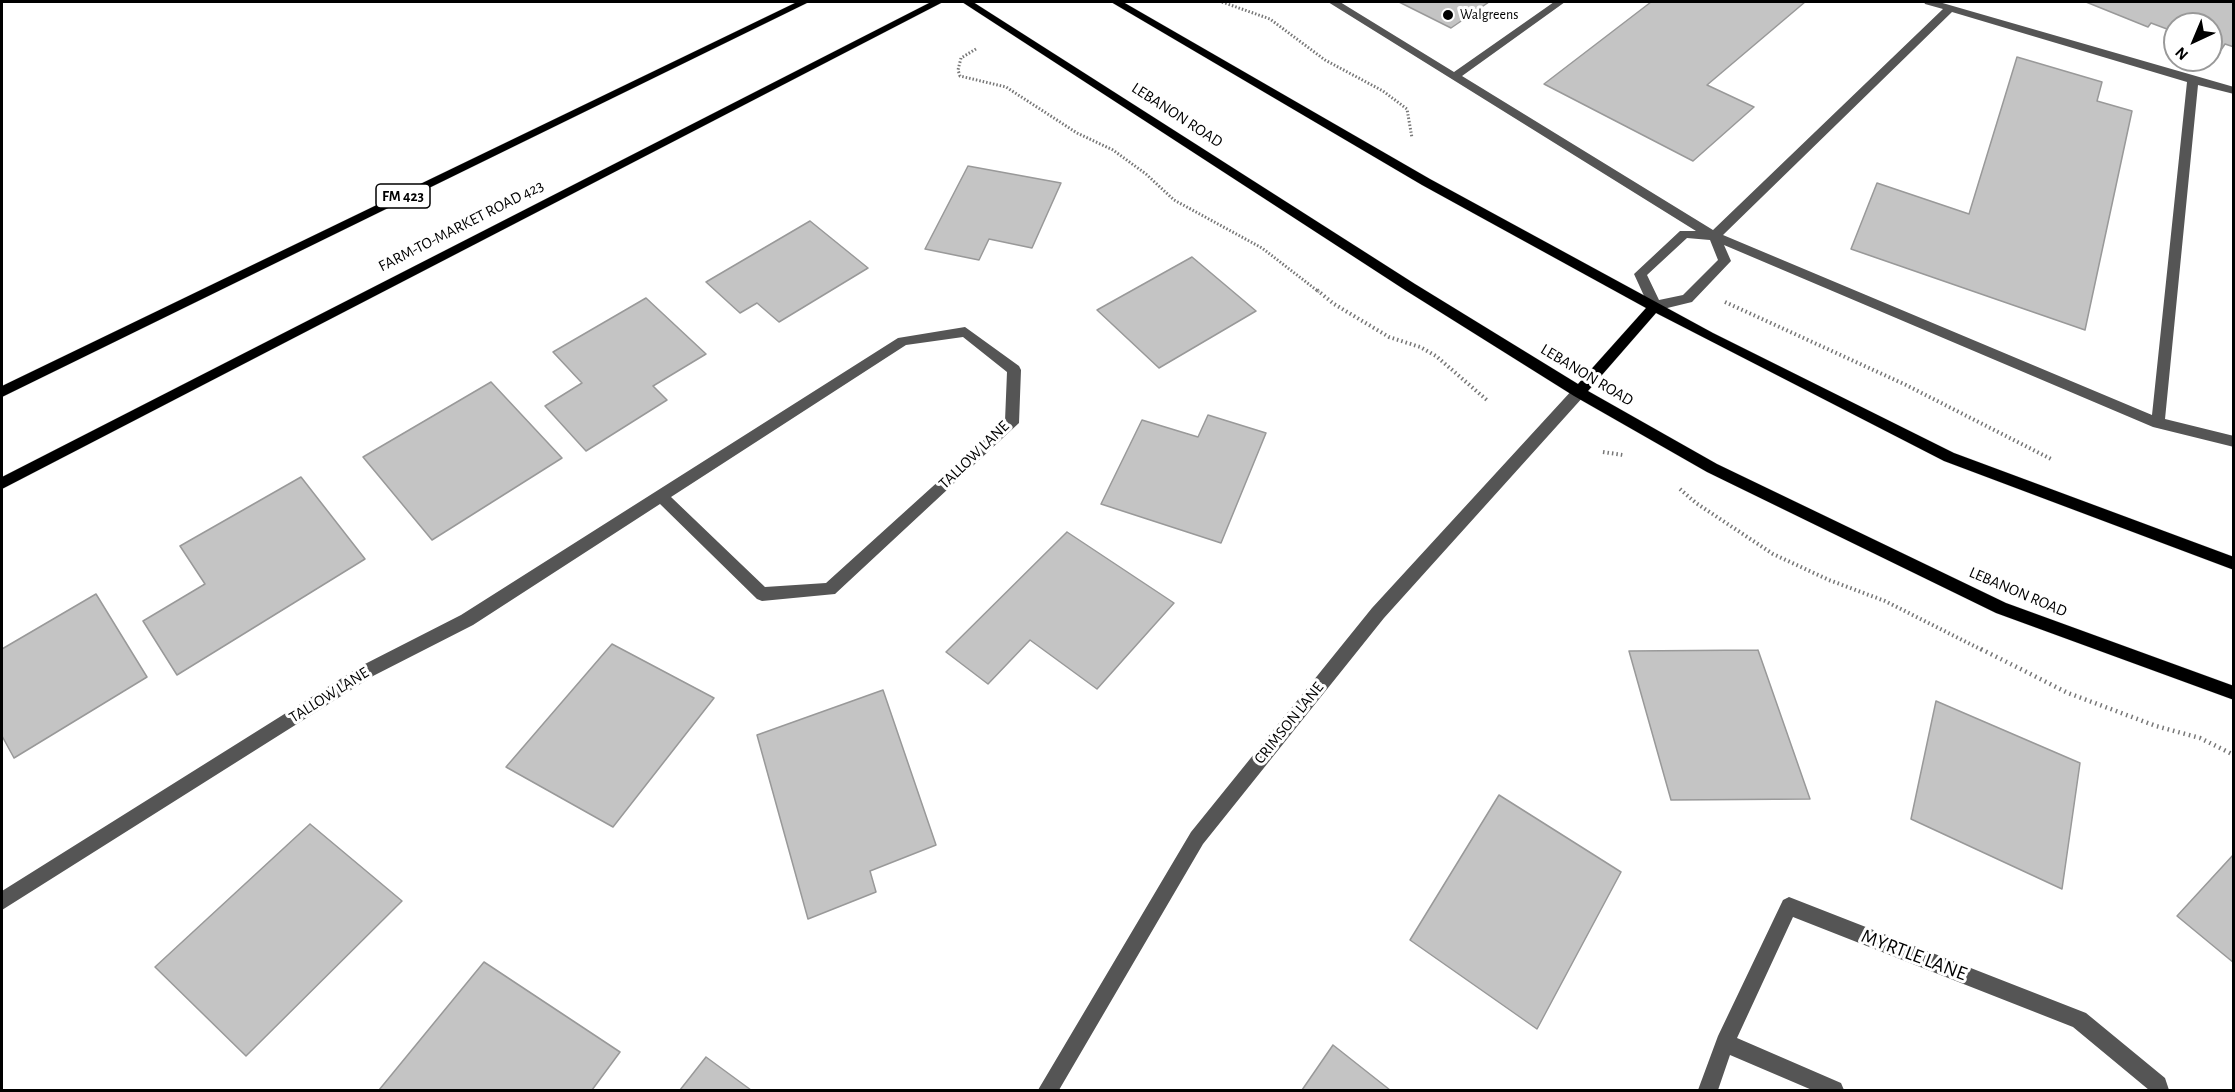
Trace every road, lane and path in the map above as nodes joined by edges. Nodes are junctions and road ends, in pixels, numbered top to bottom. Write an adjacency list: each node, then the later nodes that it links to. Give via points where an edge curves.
1 (804, 2): 18 (main road, FM 423)
2 (938, 2): 27 (main road, FARM-TO-MARKET ROAD 423)
3 (967, 2): 19 (main road, LEBANON ROAD)
4 (1116, 2): 17 (main road, via 1426,182)
5 (1222, 2): 14 (path, via 1270,19 1325,60 1383,91 1407,109)
6 (1333, 2): 11 (street)
7 (1560, 2): 11 (street)
8 (1929, 2): 9 (street)
9 (1950, 8): 12 (street); 15 (street)
10 (976, 49): 20 (path, via 961,58 960,76 1006,87 1077,133 1113,150 1174,200 1262,248 1334,304 1389,337 1420,346 1436,356)
11 (1454, 77): 15 (street)
12 (2193, 80): 13 (street); 21 (street)
13 (2234, 91)
14 (1414, 141)
15 (1714, 236): 17 (street, via 1725,261 1687,299); 17 (street, via 1684,234 1640,274); 21 (street)
16 (1716, 297): 25 (path, via 1906,385)
17 (1655, 306): 19 (main road); 29 (main road, via 1949,457)
18 (2, 392)
19 (1579, 392): 30 (main road, LEBANON ROAD, via 1712,468 2001,608); 34 (street, CRIMSON LANE, via 1378,613 1197,838)
20 (1488, 401)
21 (2158, 423): 22 (street)
22 (2234, 442)
23 (1603, 452): 24 (path)
24 (1630, 457)
25 (2058, 462)
26 (1672, 482): 31 (path, via 1773,555 1885,601 2068,693 2200,738)
27 (2, 483)
28 (661, 496): 28 (street, TALLOW LANE, via 903,341 964,332 1014,370 1012,423 830,589 762,594); 32 (street, TALLOW LANE, via 467,620 367,671)
29 (2234, 564)
30 (2234, 693)
31 (2234, 755)
32 (2, 901)
33 (1725, 1043): 35 (street, MYRTLE LANE); 36 (street); 37 (street, MYRTLE LANE, via 1789,906 2079,1020 2158,1085)
34 (1047, 1090)
35 (1708, 1090)
36 (1834, 1090)
37 (2159, 1090)

